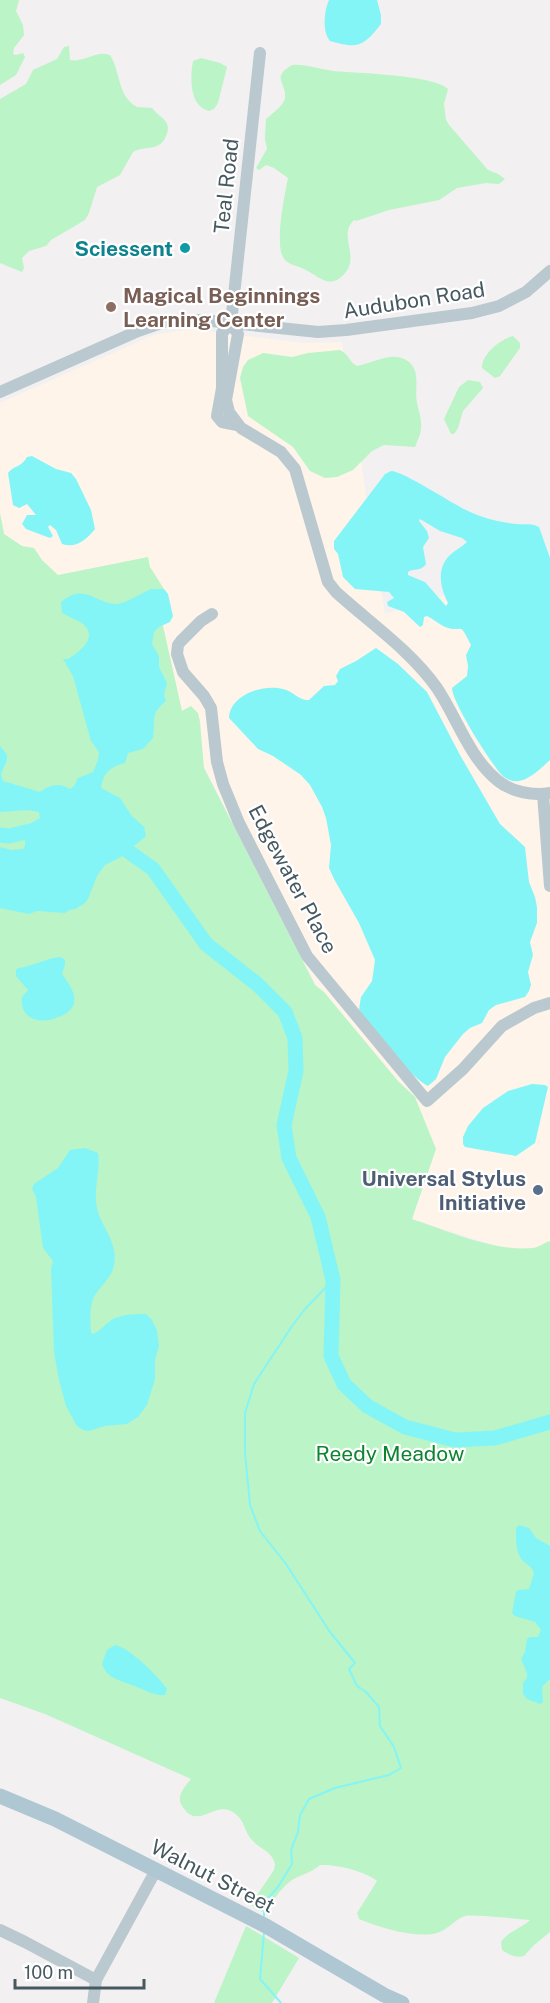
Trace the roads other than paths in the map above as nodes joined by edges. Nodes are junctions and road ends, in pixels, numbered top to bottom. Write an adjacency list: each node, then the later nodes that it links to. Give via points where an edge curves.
1 (260, 53): 3 (street, Teal Road)
2 (550, 271): 3 (street, Audubon Road, via 517,298 472,313 325,333)
3 (231, 323): 4 (street, Audubon Road, via 183,319 157,324); 6 (street, Teal Road, via 238,334 226,400 230,415 237,425 281,452 295,469 326,576 336,592 409,657 436,687 477,759 498,782 519,791)
4 (0, 392)
5 (212, 614): 8 (street, Edgewater Place, via 181,640 177,654 183,672 211,708 217,762 239,823 309,959 427,1101 502,1026)
6 (547, 794): 7 (street)
7 (550, 886)
8 (550, 1003)
9 (0, 1796): 10 (main road, Walnut Street)
10 (156, 1870): 12 (street); 14 (main road, Walnut Street, via 266,1926)
11 (0, 1930): 12 (street)
12 (96, 1980): 13 (street)
13 (93, 2003)
14 (402, 2003)

